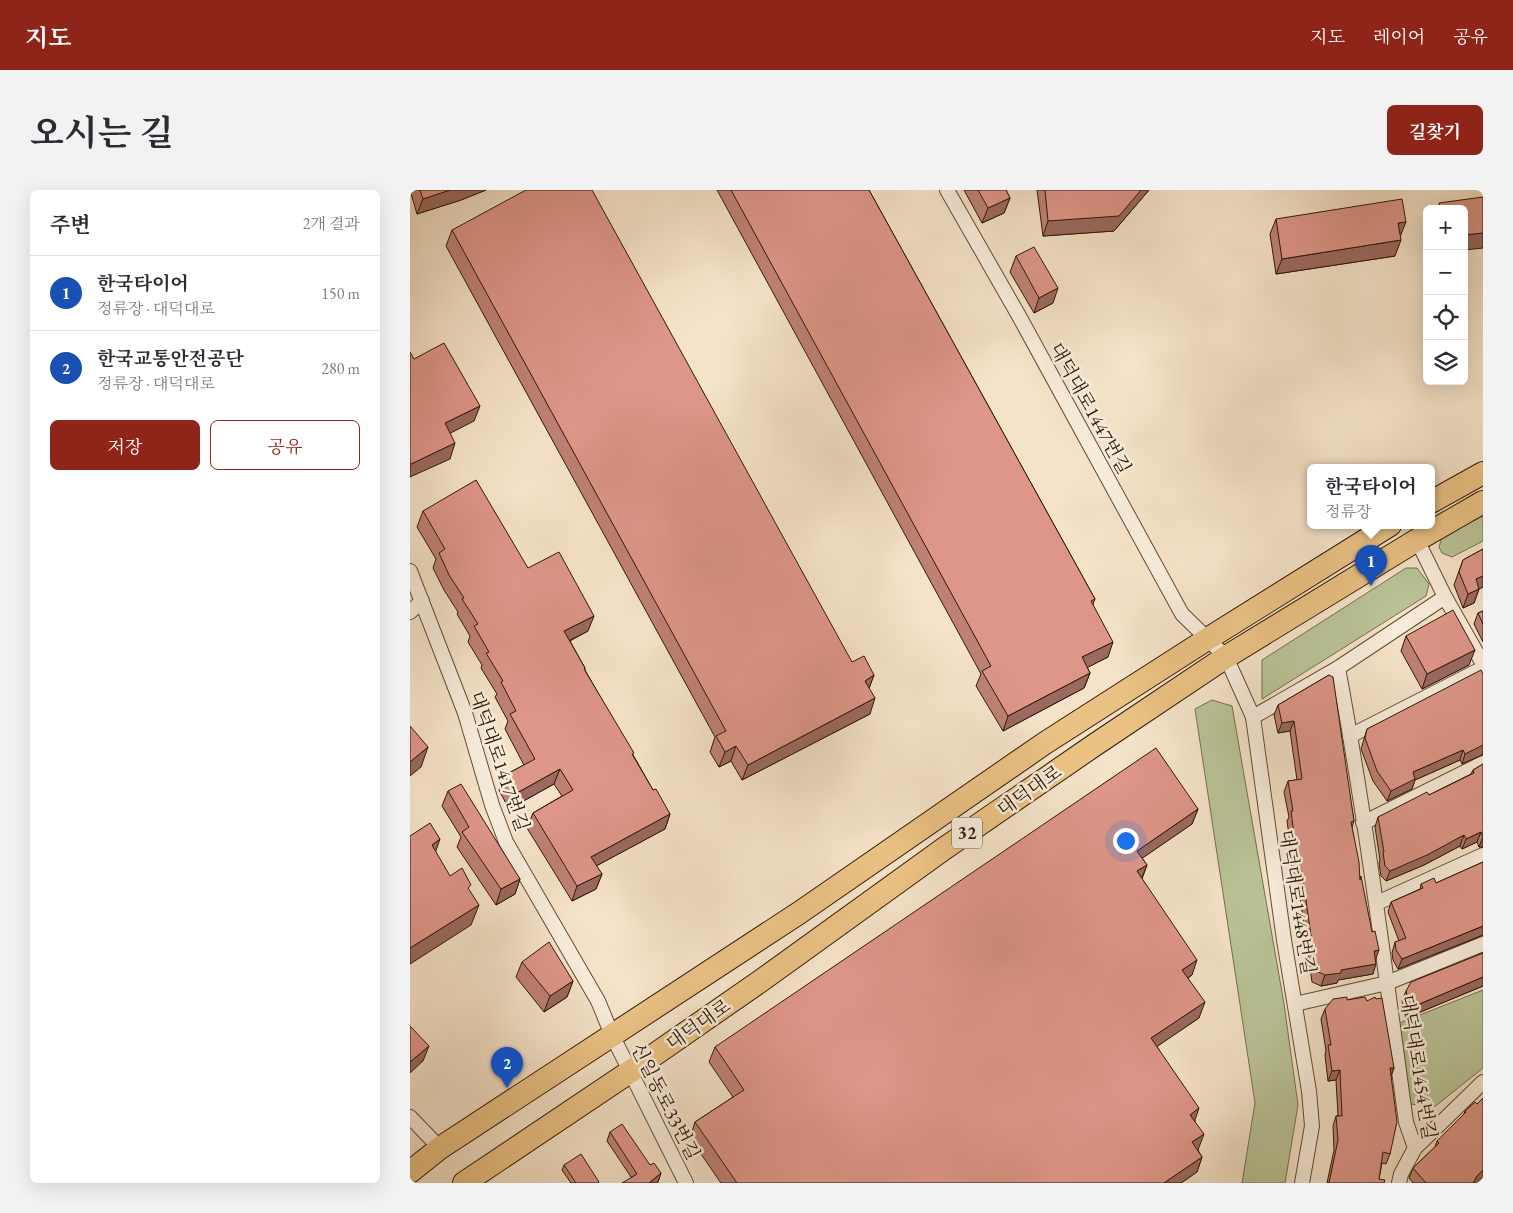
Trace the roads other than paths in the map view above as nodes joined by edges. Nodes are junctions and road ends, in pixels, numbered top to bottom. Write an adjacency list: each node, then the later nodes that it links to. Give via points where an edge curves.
1 (947, 190): 11 (street, 대덕대로1447번길, via 1182,614)
2 (1483, 472): 3 (main road)
3 (1435, 500)
4 (1483, 502): 6 (main road, 대덕대로 / 32)
5 (1384, 529): 11 (main road, 대덕대로 / 32)
6 (1417, 540): 8 (street); 12 (main road, 대덕대로 / 32)
7 (410, 571): 9 (street, 대덕대로1417번길)
8 (1445, 598): 13 (street); 14 (street)
9 (422, 601): 10 (street); 25 (street, 대덕대로1417번길, via 465,713 506,842 598,1001)
10 (410, 612)
11 (1208, 638): 12 (street, 대덕대로1448번길); 25 (main road, 대덕대로 / 32)
12 (1226, 657): 16 (street, 대덕대로1448번길); 26 (main road, 대덕대로 / 32, via 945,848)
13 (1483, 664)
14 (1338, 668): 16 (street); 17 (street, 대덕대로1454번길)
15 (1483, 668): 17 (street)
16 (1253, 717): 24 (street, 대덕대로1448번길)
17 (1350, 736): 19 (street, 대덕대로1454번길)
18 (1483, 763): 19 (street)
19 (1363, 823): 21 (street, 대덕대로1454번길)
20 (1483, 855): 21 (street)
21 (1376, 903): 23 (street, 대덕대로1454번길)
22 (1483, 944): 23 (street, 대덕대로1454번길)
23 (1387, 984): 24 (street, 대덕대로1454번길); 30 (street, 대덕대로1454번길, via 1406,1122)
24 (1295, 1004): 35 (street, 대덕대로1448번길, via 1312,1126)
25 (612, 1035): 26 (street, 신일동로33번길); 29 (main road, 대덕대로 / 32)
26 (631, 1072): 32 (street, 신일동로33번길); 33 (main road, 대덕대로 / 32)
27 (1483, 1082): 30 (street)
28 (410, 1117): 29 (street)
29 (440, 1148): 31 (main road, 대덕대로 / 32)
30 (1415, 1148): 36 (street, 대덕대로1454번길)
31 (410, 1172)
32 (684, 1178): 34 (street)
33 (464, 1183)
34 (671, 1183)
35 (1302, 1183)
36 (1399, 1183)

